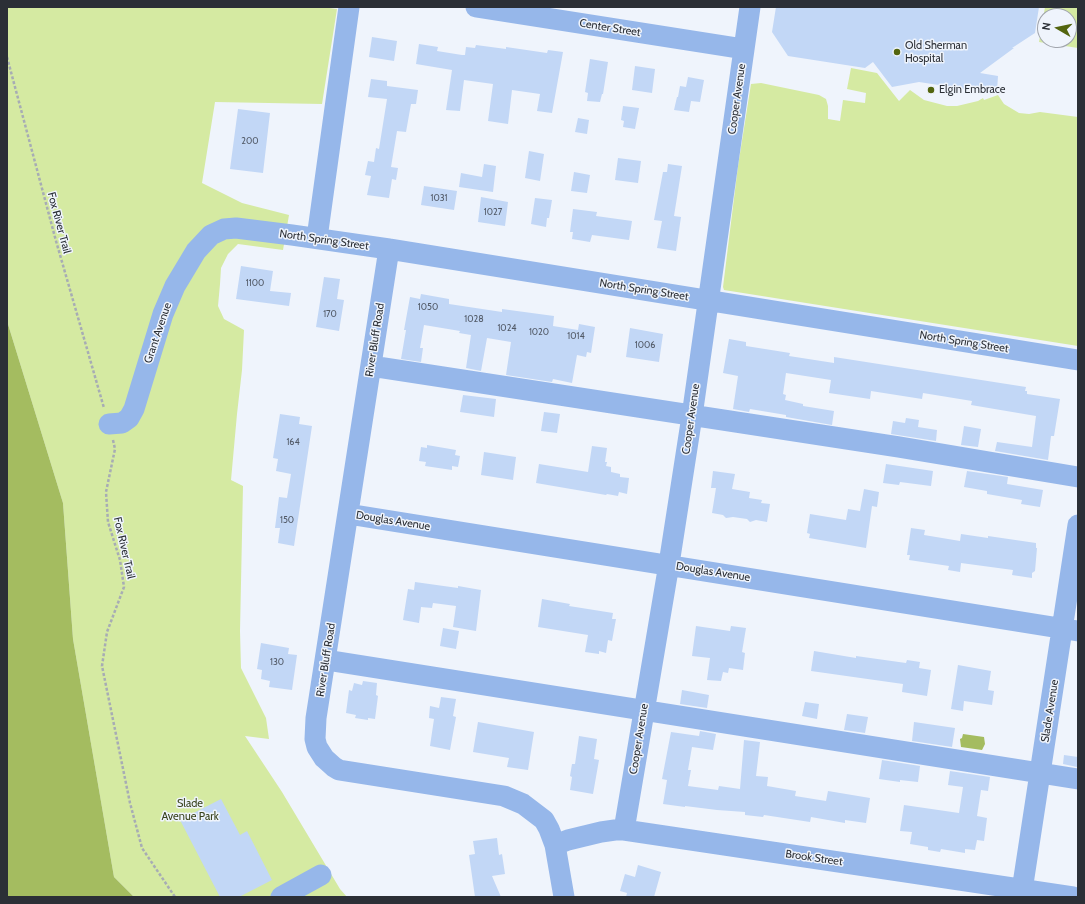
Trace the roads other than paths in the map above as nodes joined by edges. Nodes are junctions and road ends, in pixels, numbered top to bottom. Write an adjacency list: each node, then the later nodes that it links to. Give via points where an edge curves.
1 (350, 7): 6 (street)
2 (476, 7): 4 (street, Center Street)
3 (750, 7): 4 (street, Cooper Avenue)
4 (744, 49): 8 (street, Cooper Avenue)
5 (211, 235): 6 (street, North Spring Street, via 224,229 236,228); 12 (street, Grant Avenue, via 196,251 175,286 163,314 134,409 129,418 122,423)
6 (317, 238): 7 (street, North Spring Street)
7 (389, 249): 8 (street, North Spring Street); 10 (street, River Bluff Road)
8 (708, 301): 9 (street, North Spring Street); 11 (street, Cooper Avenue)
9 (1078, 360)
10 (371, 366): 11 (street); 14 (street, River Bluff Road)
11 (692, 416): 13 (street); 16 (street, Cooper Avenue)
12 (109, 424)
13 (1078, 477)
14 (348, 514): 16 (street, Douglas Avenue); 18 (street, River Bluff Road)
15 (1078, 526): 17 (street, Slade Avenue)
16 (669, 564): 17 (street, Douglas Avenue); 19 (street, Cooper Avenue)
17 (1071, 629): 20 (street, Slade Avenue)
18 (326, 660): 19 (street); 23 (street, River Bluff Road, via 315,739 317,747 329,764 347,772 504,796 523,804 544,820)
19 (644, 709): 20 (street); 22 (street, Cooper Avenue)
20 (1040, 773): 21 (street); 25 (street, Slade Avenue)
21 (1078, 779)
22 (624, 830): 23 (street, Brook Street, via 601,832 568,840); 25 (street, Brook Street)
23 (556, 846): 27 (street, River Bluff Road)
24 (321, 875): 26 (street)
25 (1021, 893): 28 (street, Brook Street)
26 (281, 897)
27 (564, 897)
28 (1073, 897)

